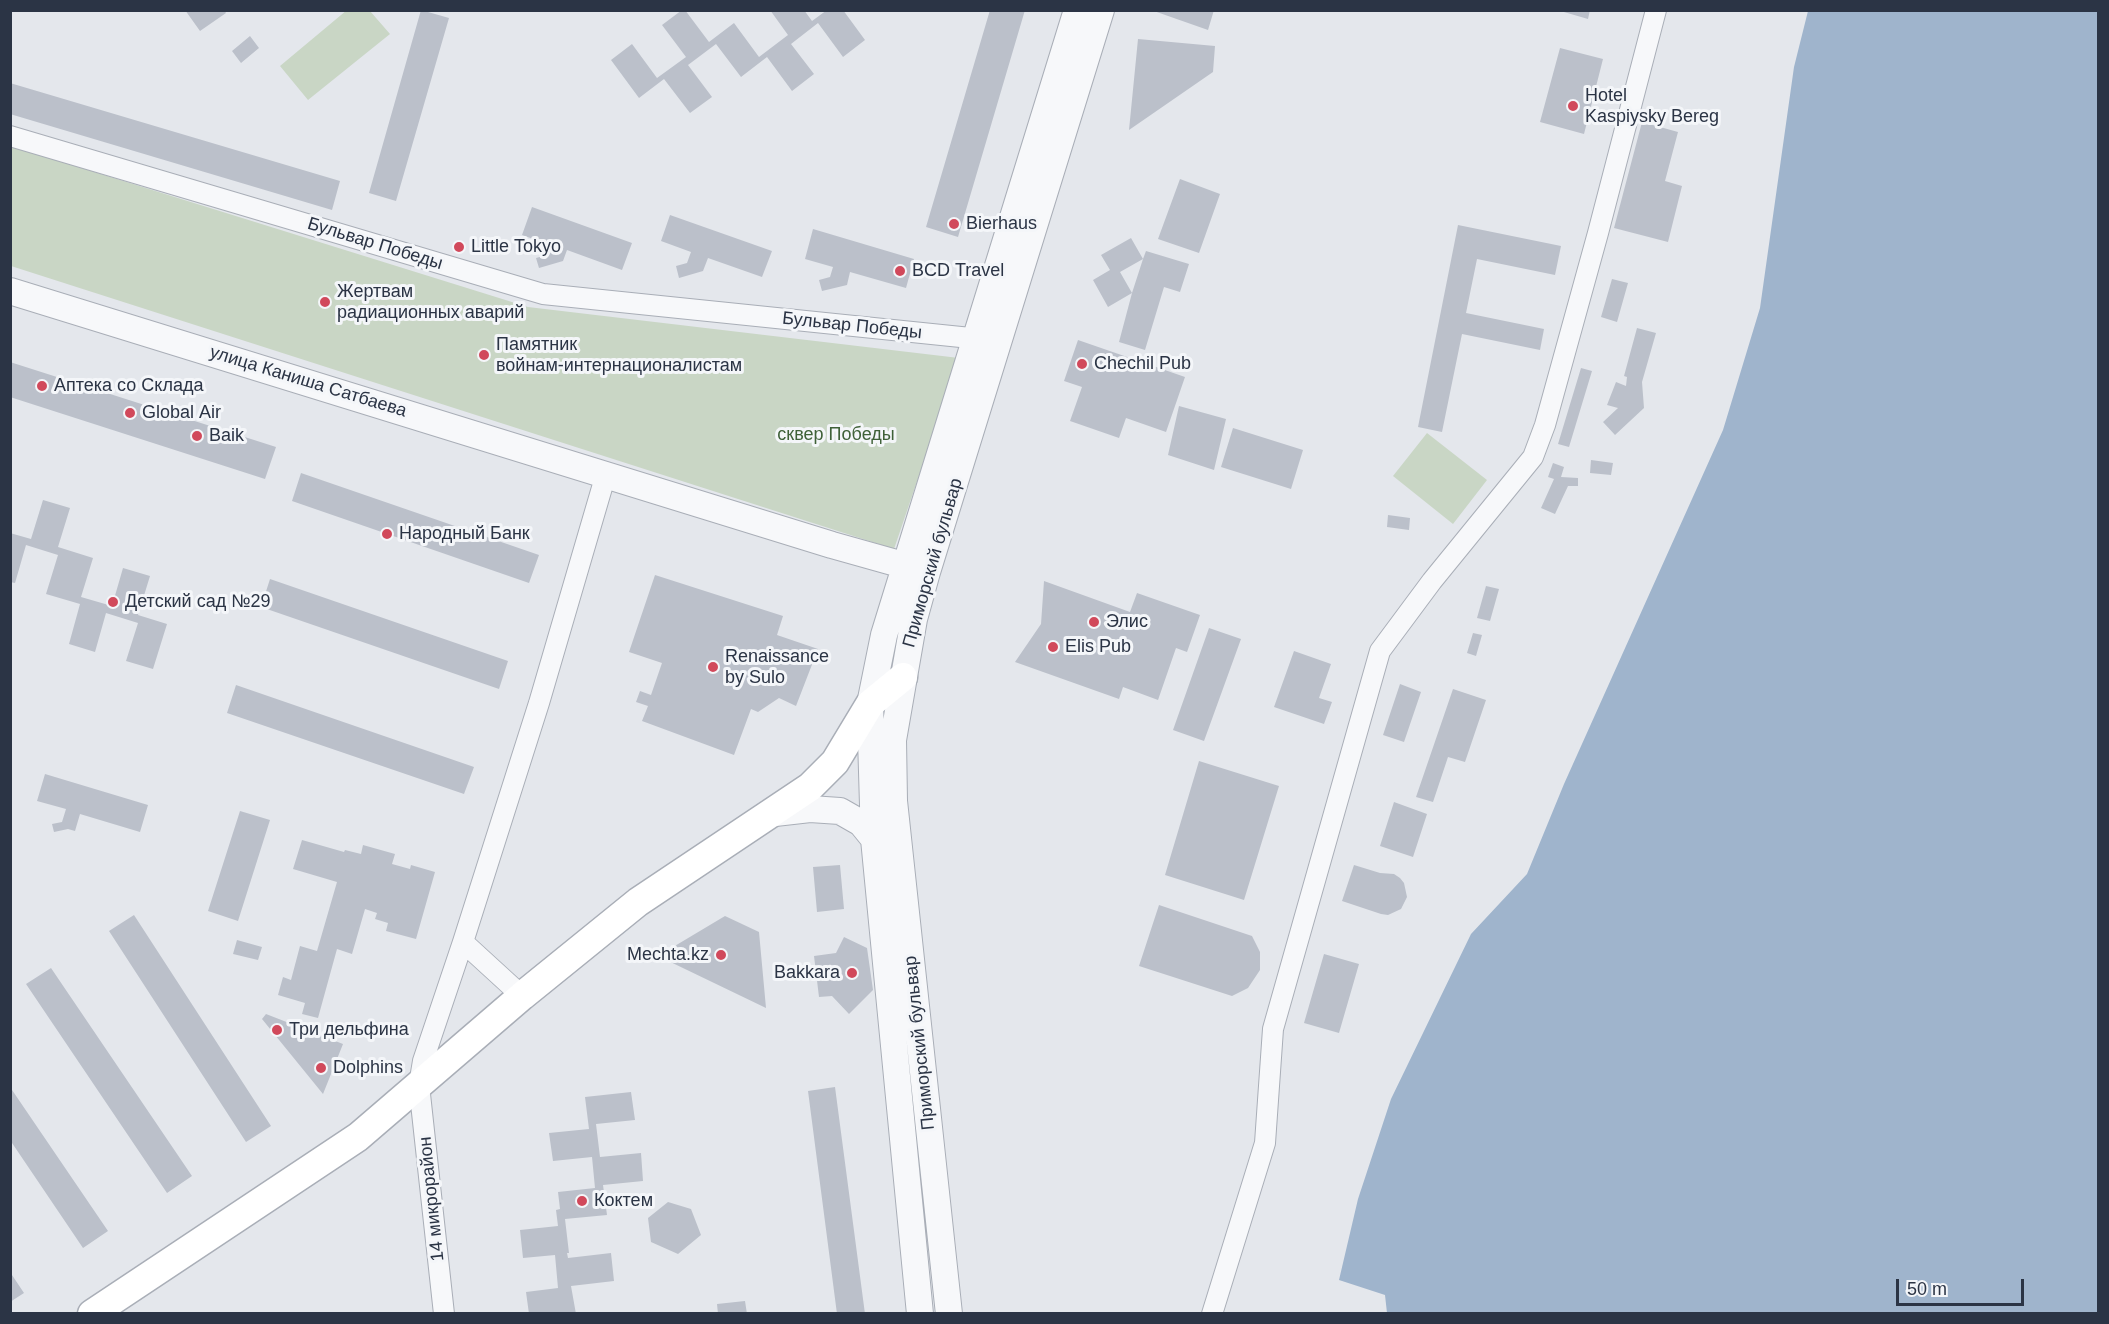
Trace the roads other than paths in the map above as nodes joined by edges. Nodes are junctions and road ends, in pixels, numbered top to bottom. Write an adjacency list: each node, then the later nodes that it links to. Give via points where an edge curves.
1 (1077, 10): 6 (street, Приморский бульвар)
2 (1101, 10): 6 (street, Приморский бульвар)
3 (1656, 10): 20 (street, via 1545,425 1533,457 1380,651 1273,1029 1265,1143)
4 (10, 136): 6 (street, Бульвар Победы, via 543,294)
5 (10, 291): 7 (street, улица Каниша Сатбаева)
6 (987, 339): 8 (street, Приморский бульвар)
7 (606, 474): 8 (street, улица Каниша Сатбаева); 13 (street, 14 микрорайон)
8 (917, 569): 9 (street, Приморский бульвар, via 914,619); 10 (street, Приморский бульвар, via 884,635)
9 (903, 677): 10 (main road); 19 (street, Приморский бульвар, via 893,740 894,801)
10 (870, 705): 11 (main road, via 835,762 810,788); 12 (street, Приморский бульвар)
11 (775, 813): 12 (street, via 840,811 861,823); 14 (main road, via 638,902)
12 (874, 838): 18 (street, Приморский бульвар)
13 (463, 942): 14 (street); 15 (street, 14 микрорайон, via 423,1061)
14 (522, 996): 15 (main road)
15 (419, 1085): 16 (main road, via 358,1137); 17 (street, 14 микрорайон)
16 (92, 1314)
17 (444, 1314)
18 (920, 1314)
19 (949, 1314)
20 (1212, 1314)

